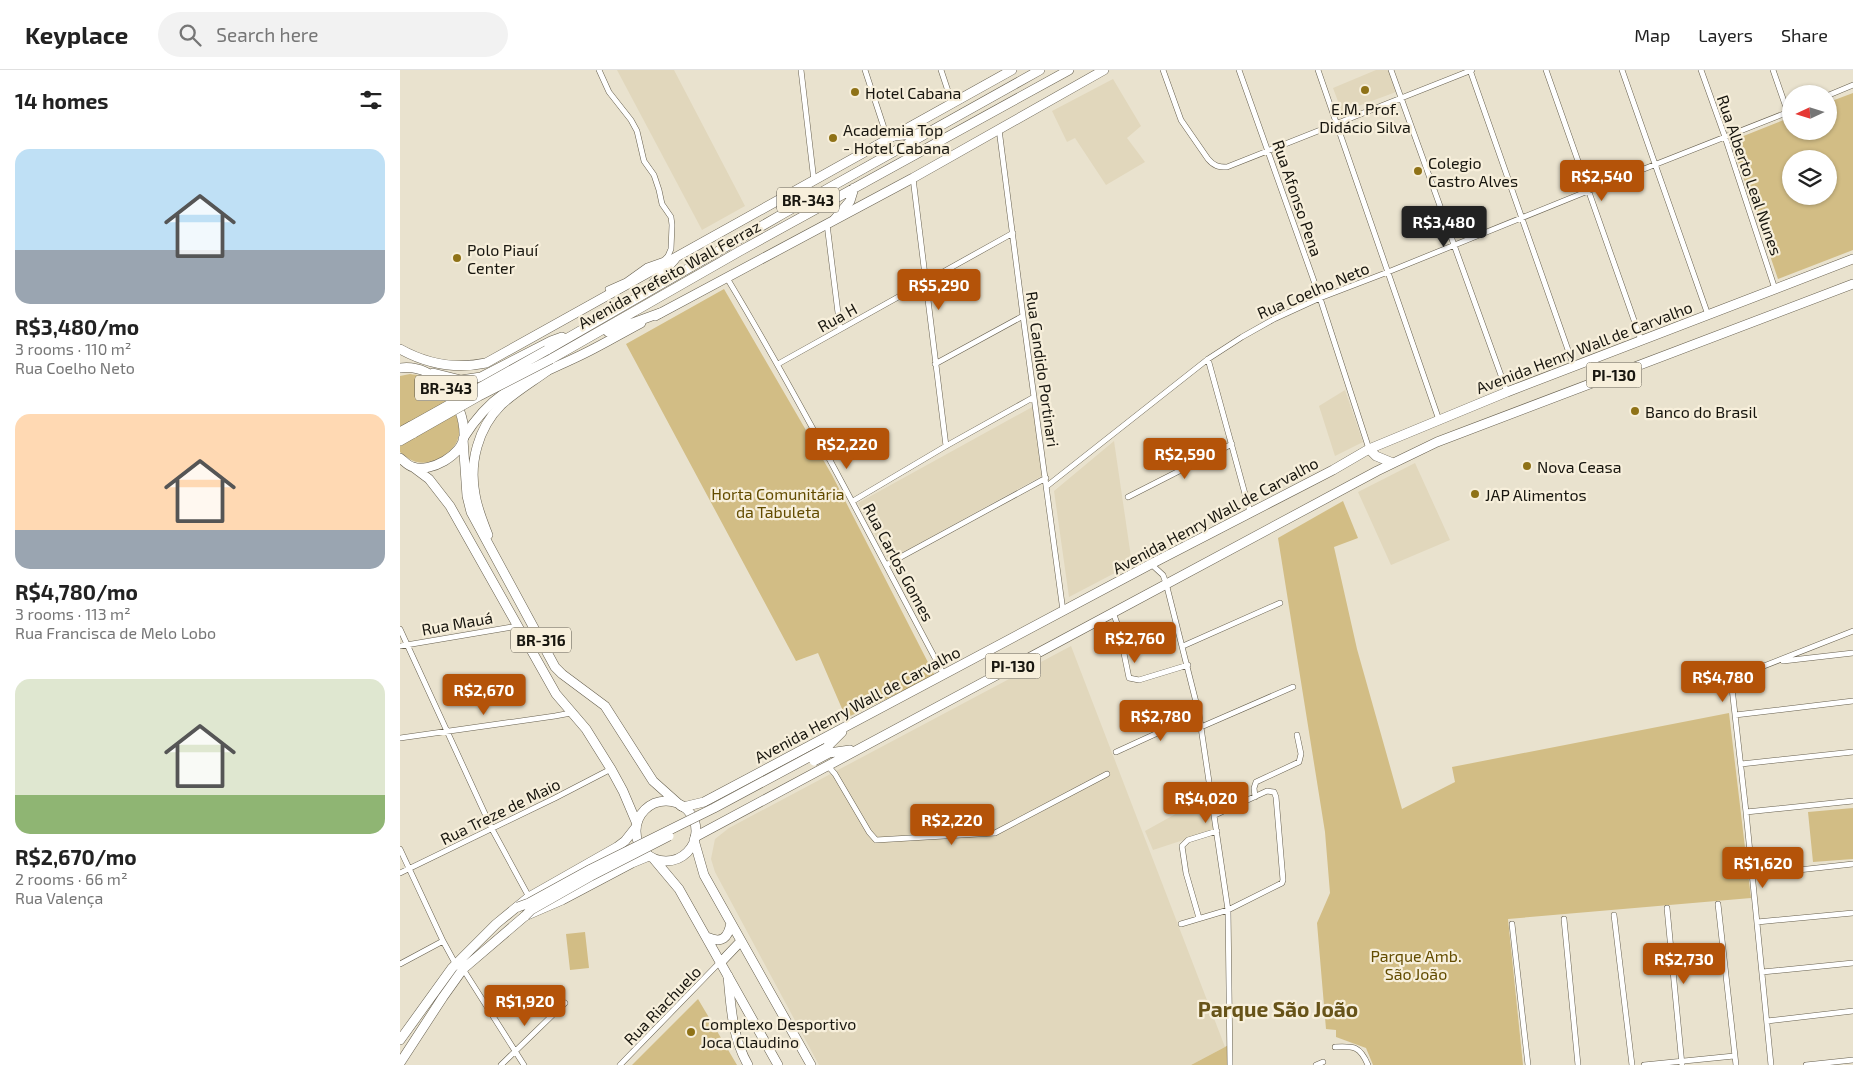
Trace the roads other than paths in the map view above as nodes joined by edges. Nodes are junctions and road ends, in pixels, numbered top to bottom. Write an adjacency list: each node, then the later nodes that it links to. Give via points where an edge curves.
1 (599, 70): 41 (street, via 609,92 637,131 644,161 654,175 662,204 671,217 671,249)
2 (801, 70): 32 (street)
3 (865, 70): 28 (street)
4 (941, 70): 22 (street)
5 (1012, 70): 22 (main road, Avenida Prefeito Wall Ferraz)
6 (1040, 70): 26 (main road, Avenida Prefeito Wall Ferraz / BR-343)
7 (1069, 70): 33 (main road, Avenida Prefeito Wall Ferraz / BR-343)
8 (1104, 70): 25 (main road, Avenida Prefeito Wall Ferraz)
9 (1163, 70): 29 (street, via 1177,110 1212,163 1227,167)
10 (1239, 70): 29 (street, Rua Afonso Pena)
11 (1318, 70): 24 (street)
12 (1391, 70): 21 (street)
13 (1470, 70): 21 (street); 35 (street)
14 (1546, 70): 34 (street)
15 (1622, 70): 30 (street)
16 (1701, 70): 27 (street, Rua Alberto Leal Nunes)
17 (1773, 70): 20 (street)
18 (1853, 85): 19 (street)
19 (1838, 91)
20 (1782, 92)
21 (1401, 98): 24 (street); 38 (street)
22 (952, 103): 28 (main road, Avenida Prefeito Wall Ferraz)
23 (1782, 115): 27 (street, Rua Coelho Neto)
24 (1337, 123): 29 (street); 42 (street)
25 (999, 129): 31 (main road, Avenida Prefeito Wall Ferraz); 37 (street, Rua Candido Portinari)
26 (929, 132): 28 (main road); 48 (main road, Avenida Prefeito Wall Ferraz / BR-343)
27 (1725, 137): 30 (street, Rua Coelho Neto); 47 (street, Rua Alberto Leal Nunes)
28 (891, 138): 32 (main road, Avenida Prefeito Wall Ferraz)
29 (1268, 150): 49 (street, Rua Afonso Pena)
30 (1656, 164): 34 (street, Rua Coelho Neto); 51 (street)
31 (913, 178): 36 (main road, Avenida Prefeito Wall Ferraz); 44 (street)
32 (814, 181): 39 (main road, Avenida Prefeito Wall Ferraz)
33 (854, 188): 36 (main road, BR-343, via 850,201); 54 (main road, Avenida Prefeito Wall Ferraz)
34 (1588, 191): 35 (street, Rua Coelho Neto); 55 (street)
35 (1522, 218): 38 (street, Rua Coelho Neto); 61 (street)
36 (831, 222): 43 (main road, Avenida Prefeito Wall Ferraz / BR-343); 53 (street)
37 (1013, 233): 44 (street, Rua H); 52 (street, Rua Candido Portinari)
38 (1454, 246): 42 (street, Rua Coelho Neto); 65 (street)
39 (675, 259): 41 (main road, Avenida Prefeito Wall Ferraz); 48 (main road)
40 (1853, 259): 47 (main road, Avenida Henry Wall de Carvalho / PI-130)
41 (665, 262): 46 (street, via 647,266); 56 (main road, Avenida Prefeito Wall Ferraz, via 486,364 444,365)
42 (1388, 272): 49 (street, Rua Coelho Neto); 67 (street)
43 (727, 278): 50 (main road, Avenida Prefeito Wall Ferraz / BR-343); 59 (street, Rua Carlos Gomes)
44 (925, 283): 53 (street, Rua H); 60 (street)
45 (1853, 284): 76 (main road, PI-130, via 1437,442)
46 (608, 289)
47 (1775, 289): 51 (main road, Avenida Henry Wall de Carvalho / PI-130)
48 (645, 293): 54 (main road, Avenida Prefeito Wall Ferraz / BR-343)
49 (1320, 298): 57 (street, Rua Coelho Neto, via 1257,328); 74 (street, Rua Afonso Pena)
50 (660, 313): 54 (main road); 64 (main road, Avenida Prefeito Wall Ferraz / BR-343)
51 (1708, 315): 55 (main road, Avenida Henry Wall de Carvalho / PI-130)
52 (1023, 316): 60 (street); 66 (street, Rua Candido Portinari)
53 (840, 329): 59 (street, Rua H)
54 (580, 336): 63 (main road, BR-343, via 550,341 481,377 452,379); 68 (main road, Avenida Prefeito Wall Ferraz, bridge)
55 (1641, 340): 61 (main road, Avenida Henry Wall de Carvalho / PI-130)
56 (400, 349)
57 (1208, 359): 72 (street); 80 (street, Rua Coelho Neto)
58 (400, 362): 62 (main road, BR-343)
59 (778, 364): 82 (street, Rua Carlos Gomes)
60 (935, 364): 73 (street)
61 (1574, 366): 65 (main road, Avenida Henry Wall de Carvalho / PI-130)
62 (405, 368): 63 (main road, BR-343)
63 (421, 370): 70 (main road, BR-343, via 435,377 451,394 460,412)
64 (547, 370): 70 (main road, Avenida Prefeito Wall Ferraz / BR-343, via 503,393 481,413); 84 (main road, via 500,406 485,427 476,450 473,473 475,497)
65 (1506, 392): 67 (main road, Avenida Henry Wall de Carvalho / PI-130)
66 (1034, 397): 73 (street); 79 (street, Rua Candido Portinari)
67 (1440, 421): 74 (main road, Avenida Henry Wall de Carvalho / PI-130)
68 (413, 429): 69 (main road); 71 (main road)
69 (400, 432)
70 (464, 438): 78 (main road, BR-343, via 455,453 442,463 426,468); 84 (main road, BR-316, via 468,505)
71 (400, 441)
72 (1232, 444): 81 (street); 83 (street)
73 (946, 446): 82 (street)
74 (1369, 449): 76 (main road, via 1376,456); 83 (main road, Avenida Henry Wall de Carvalho / PI-130)
75 (400, 458): 78 (main road)
76 (1393, 463): 87 (main road, PI-130)
77 (400, 466): 78 (main road)
78 (412, 467): 91 (main road, BR-316, via 429,479 450,506)
79 (1046, 478): 80 (street, Rua Candido Portinari); 86 (street)
80 (1047, 486): 89 (street, Rua Candido Portinari)
81 (1128, 497)
82 (853, 502): 86 (street, Rua Carlos Gomes)
83 (1250, 512): 85 (main road, Avenida Henry Wall de Carvalho / PI-130)
84 (495, 557): 121 (main road, BR-316, via 555,667 605,706 653,782)
85 (1151, 564): 87 (street, via 1163,575); 89 (main road, Avenida Henry Wall de Carvalho / PI-130)
86 (886, 565): 100 (street, Rua Carlos Gomes)
87 (1166, 583): 90 (main road, PI-130); 96 (street)
88 (1280, 603): 96 (street)
89 (1064, 612): 100 (main road, Avenida Henry Wall de Carvalho / PI-130)
90 (1113, 612): 99 (street, via 1129,678 1139,680); 111 (main road, PI-130)
91 (519, 626): 94 (street, Rua Mauá); 103 (main road, BR-316, via 549,683)
92 (400, 629): 94 (street)
93 (1853, 631): 98 (street)
94 (407, 644): 95 (street, Rua Mauá); 108 (street)
95 (400, 646)
96 (1183, 646): 99 (street)
97 (1853, 654): 98 (street)
98 (1775, 662): 105 (street, via 1746,673 1735,682 1732,688)
99 (1188, 665): 104 (street)
100 (944, 676): 106 (main road, Avenida Henry Wall de Carvalho / PI-130)
101 (1293, 687): 107 (street)
102 (1853, 701): 105 (street)
103 (571, 712): 108 (street); 117 (main road, BR-316)
104 (1199, 714): 107 (street); 113 (street)
105 (1735, 715): 115 (street)
106 (847, 726): 112 (main road); 121 (main road, Avenida Henry Wall de Carvalho / PI-130, via 704,802)
107 (1201, 727): 123 (street)
108 (446, 731): 110 (street); 125 (street)
109 (1297, 735): 119 (street, via 1301,754 1299,762 1256,782)
110 (400, 738)
111 (860, 748): 112 (main road); 116 (main road, PI-130)
112 (827, 751): 136 (main road, bridge); 141 (main road, bridge, via 692,826 590,876)
113 (1116, 752)
114 (1853, 752): 115 (street)
115 (1741, 764): 122 (street)
116 (827, 766): 118 (street, via 876,840 1000,832); 127 (main road, PI-130)
117 (611, 769): 124 (main road, BR-316); 125 (street, Rua Treze de Maio)
118 (1107, 774)
119 (1255, 797): 123 (street); 138 (street, via 1267,791 1274,792 1276,797 1283,880)
120 (1853, 801): 122 (street)
121 (682, 806): 124 (main road, Avenida Henry Wall de Carvalho, via 674,802 657,802 647,807); 127 (main road, BR-316, via 694,820)
122 (1746, 812): 133 (street)
123 (1215, 815): 126 (street)
124 (638, 823): 129 (main road, BR-316, via 638,844); 134 (main road, Avenida Henry Wall de Carvalho, via 617,847)
125 (492, 828): 131 (street, Rua Treze de Maio); 134 (street)
126 (1217, 831): 138 (street); 142 (street, via 1188,840 1182,846)
127 (694, 839): 129 (main road, via 690,849 674,860); 145 (main road, BR-316, via 704,875)
128 (400, 849): 131 (street)
129 (651, 857): 141 (main road, via 632,863); 148 (main road, BR-316, via 679,889)
130 (1853, 864): 133 (street)
131 (409, 868): 132 (street, Rua Treze de Maio); 149 (street)
132 (400, 873)
133 (1752, 875): 144 (street)
134 (529, 897): 136 (main road, Avenida Henry Wall de Carvalho)
135 (1718, 904): 164 (street)
136 (518, 906): 152 (main road, Avenida Henry Wall de Carvalho)
137 (1667, 908): 168 (street)
138 (1228, 910): 142 (street); 175 (street)
139 (1853, 913): 144 (street)
140 (1614, 915): 180 (street)
141 (525, 916): 155 (main road)
142 (1199, 918): 146 (street)
143 (1564, 919): 179 (street)
144 (1757, 922): 156 (street)
145 (731, 924): 148 (main road, via 723,939 716,941); 150 (main road, BR-316)
146 (1181, 924)
147 (1512, 924): 178 (street)
148 (707, 937): 151 (main road, BR-316)
149 (443, 941): 152 (street); 153 (street)
150 (741, 941): 151 (main road); 174 (main road, BR-316)
151 (721, 962): 157 (main road, BR-316); 171 (street, Rua Riachuelo)
152 (456, 963): 161 (main road, Avenida Henry Wall de Carvalho)
153 (400, 964)
154 (1853, 964): 156 (street)
155 (463, 970): 163 (street); 167 (main road)
156 (1762, 972): 160 (street)
157 (728, 976): 172 (main road, via 736,1038); 173 (main road, BR-316)
158 (565, 1003): 163 (street)
159 (1853, 1011): 160 (street)
160 (1766, 1021): 183 (street)
161 (400, 1040)
162 (1334, 1047): 177 (street, via 1358,1048)
163 (515, 1050): 169 (street); 170 (street)
164 (1734, 1056): 168 (street); 182 (street)
165 (1853, 1060): 184 (street)
166 (1322, 1062): 176 (street)
167 (403, 1063)
168 (1682, 1063): 181 (street)
169 (501, 1065)
170 (524, 1065)
171 (620, 1065)
172 (748, 1065)
173 (778, 1065)
174 (811, 1065)
175 (1230, 1065)
176 (1316, 1065)
177 (1368, 1065)
178 (1528, 1065)
179 (1578, 1065)
180 (1632, 1065)
181 (1644, 1065)
182 (1736, 1065)
183 (1771, 1065)
184 (1806, 1065)

